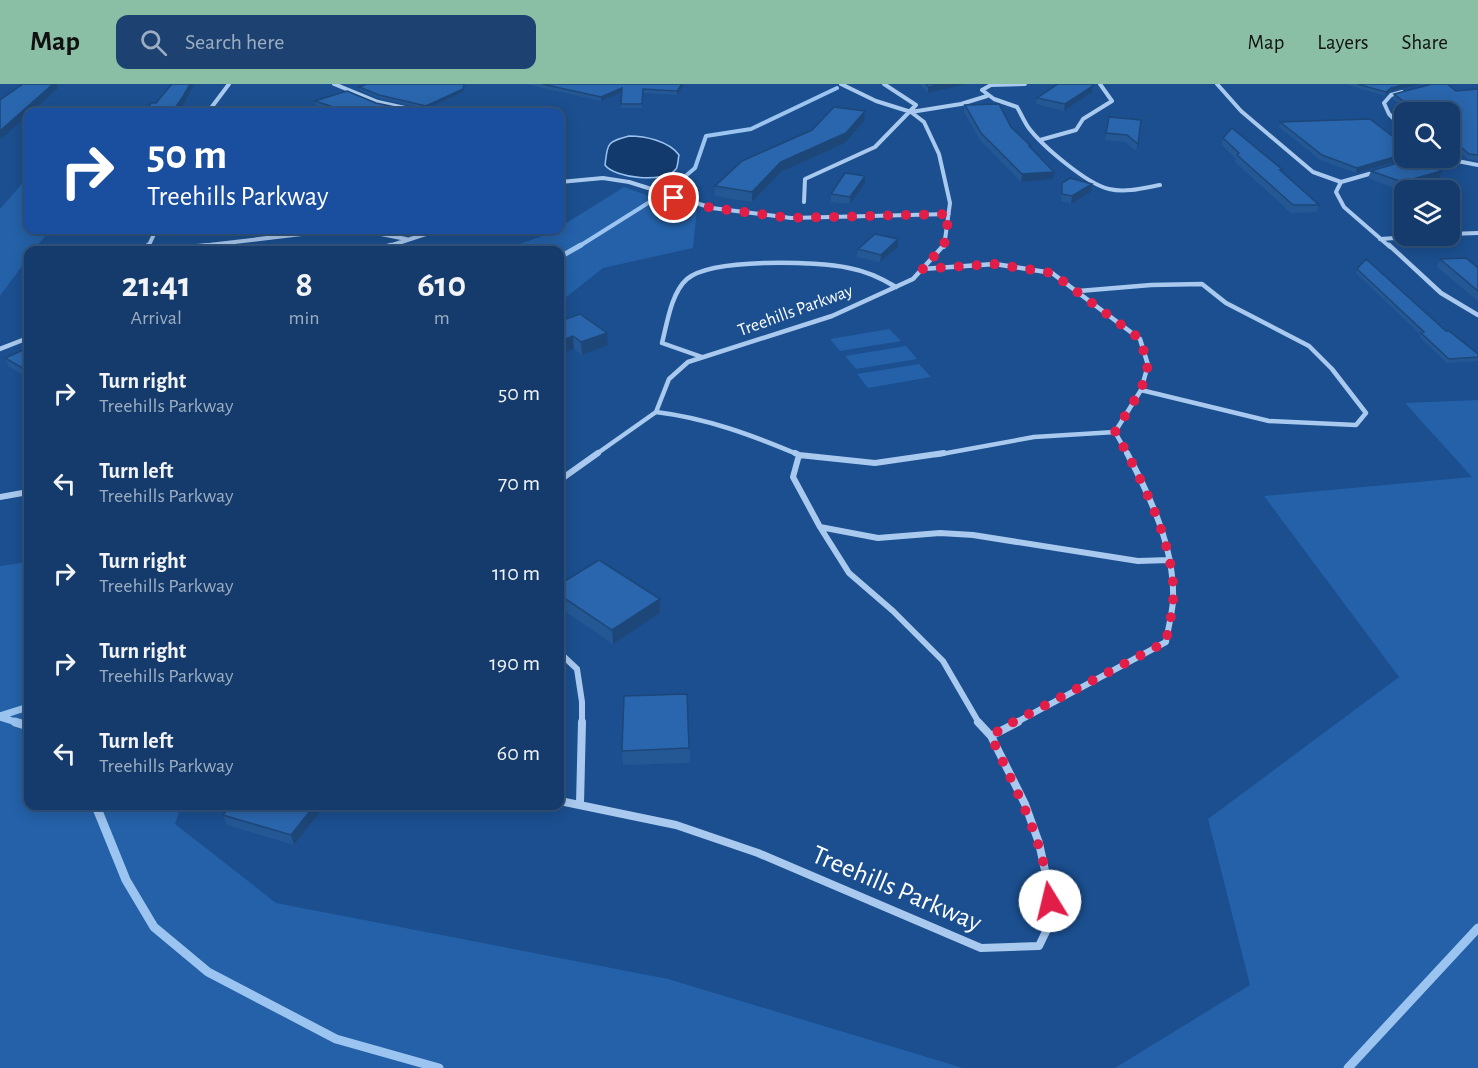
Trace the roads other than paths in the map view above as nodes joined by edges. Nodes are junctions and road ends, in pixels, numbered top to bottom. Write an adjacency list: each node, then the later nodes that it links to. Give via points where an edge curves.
1 (229, 84): 10 (street)
2 (334, 84): 11 (street)
3 (841, 84): 12 (street)
4 (884, 84): 12 (street, Treehills Parkway, via 916,105)
5 (1025, 84): 9 (street, via 991,85 982,90)
6 (1100, 84): 14 (street, via 1112,101 1083,119 1076,130)
7 (1217, 84): 19 (street, via 1241,111 1313,172)
8 (1412, 90): 13 (street, via 1391,95 1384,103)
9 (987, 96): 12 (street); 14 (street, via 1017,107 1029,130)
10 (211, 108)
11 (405, 108)
12 (911, 112): 21 (street, via 875,147 805,179); 22 (street, Treehills Parkway, via 924,122 939,154)
13 (1394, 120)
14 (1040, 140): 20 (street, via 1084,176 1107,189 1134,190)
15 (1460, 162): 16 (street)
16 (1478, 165)
17 (1386, 170): 19 (street)
18 (564, 182): 22 (street, via 603,178 629,182 712,208 791,218)
19 (1341, 182): 30 (street, via 1336,192 1344,207)
20 (1160, 185)
21 (804, 202)
22 (949, 214): 33 (street, Treehills Parkway, via 944,246)
23 (1478, 233): 27 (street)
24 (305, 234): 31 (street)
25 (381, 234): 29 (street)
26 (424, 234): 29 (street)
27 (1460, 234)
28 (1394, 238): 30 (street)
29 (406, 239): 32 (street)
30 (1379, 239): 36 (street, via 1441,293)
31 (201, 246)
32 (386, 246)
33 (922, 269): 34 (street, Treehills Parkway, via 913,279); 35 (street, via 994,264 1052,273)
34 (896, 287): 39 (street, Treehills Parkway, via 832,316); 39 (street, Treehills Parkway, via 862,271 812,262 703,271 687,279 680,291 662,343)
35 (1079, 291): 40 (street, via 1140,339 1148,365); 40 (street, via 1202,284 1227,306 1271,324 1308,346 1323,358 1366,413 1356,424 1269,421)
36 (1478, 315)
37 (24, 340): 38 (street)
38 (0, 349)
39 (703, 357): 41 (street, Treehills Parkway, via 688,362 669,379)
40 (1141, 390): 42 (street)
41 (656, 412): 43 (street, via 711,422); 44 (street)
42 (1115, 432): 43 (street, via 1056,436 899,461 866,463); 48 (street, via 1140,475)
43 (799, 455): 47 (street, Treehills Parkway, via 793,477)
44 (564, 477)
45 (24, 493): 46 (street)
46 (0, 497)
47 (820, 527): 48 (street, via 878,538 940,533 973,535 1138,561); 50 (street, Treehills Parkway, via 849,573 943,661 980,725)
48 (1170, 560): 50 (street, via 1173,600 1166,642)
49 (564, 657): 52 (street, via 577,669 582,702)
50 (991, 736): 52 (street, Treehills Parkway, via 1025,804 1048,884 1052,919 1039,946 981,948 758,853 676,825)
51 (564, 802): 52 (street, Treehills Parkway)
52 (580, 804)

